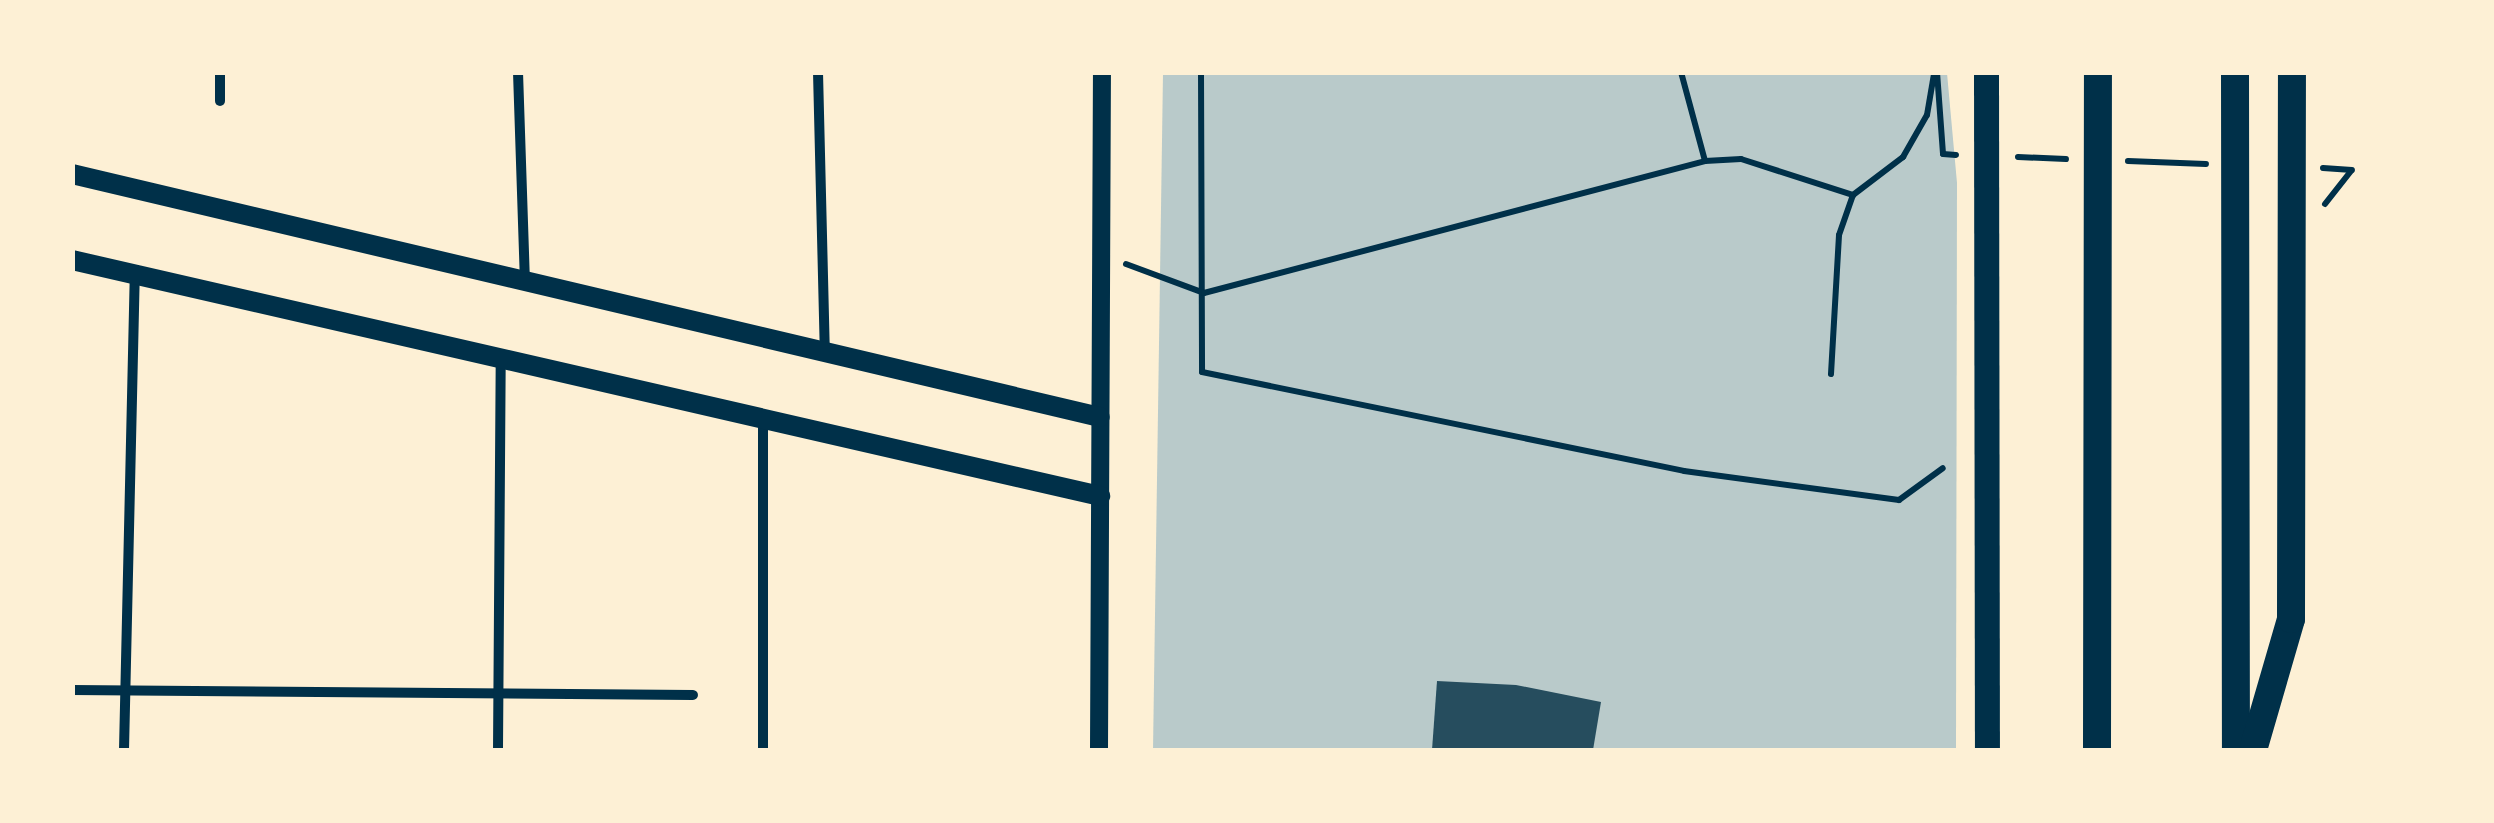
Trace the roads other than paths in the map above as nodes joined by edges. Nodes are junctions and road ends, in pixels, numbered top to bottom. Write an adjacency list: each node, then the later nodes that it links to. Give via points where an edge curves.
1 (220, 72): 9 (street)
2 (518, 72): 13 (street)
3 (818, 72): 14 (street)
4 (1102, 72): 16 (street)
5 (1986, 72): 27 (main road)
6 (2098, 72): 28 (highway)
7 (2235, 72): 29 (highway)
8 (2292, 72): 30 (highway, via 2291,619)
9 (220, 101)
10 (72, 174): 13 (main road)
11 (72, 260): 12 (main road)
12 (134, 274): 15 (main road); 20 (street)
13 (525, 282): 14 (main road)
14 (826, 354): 16 (main road)
15 (500, 360): 17 (main road); 21 (street)
16 (1100, 418): 18 (street)
17 (763, 420): 18 (main road); 25 (street)
18 (1100, 496): 26 (street)
19 (72, 690): 20 (street)
20 (125, 690): 21 (street); 23 (street)
21 (498, 694): 22 (street); 24 (street)
22 (693, 695)
23 (124, 750)
24 (498, 750)
25 (763, 750)
26 (1100, 750)
27 (1987, 750)
28 (2097, 750)
29 (2236, 750)
30 (2253, 750)

